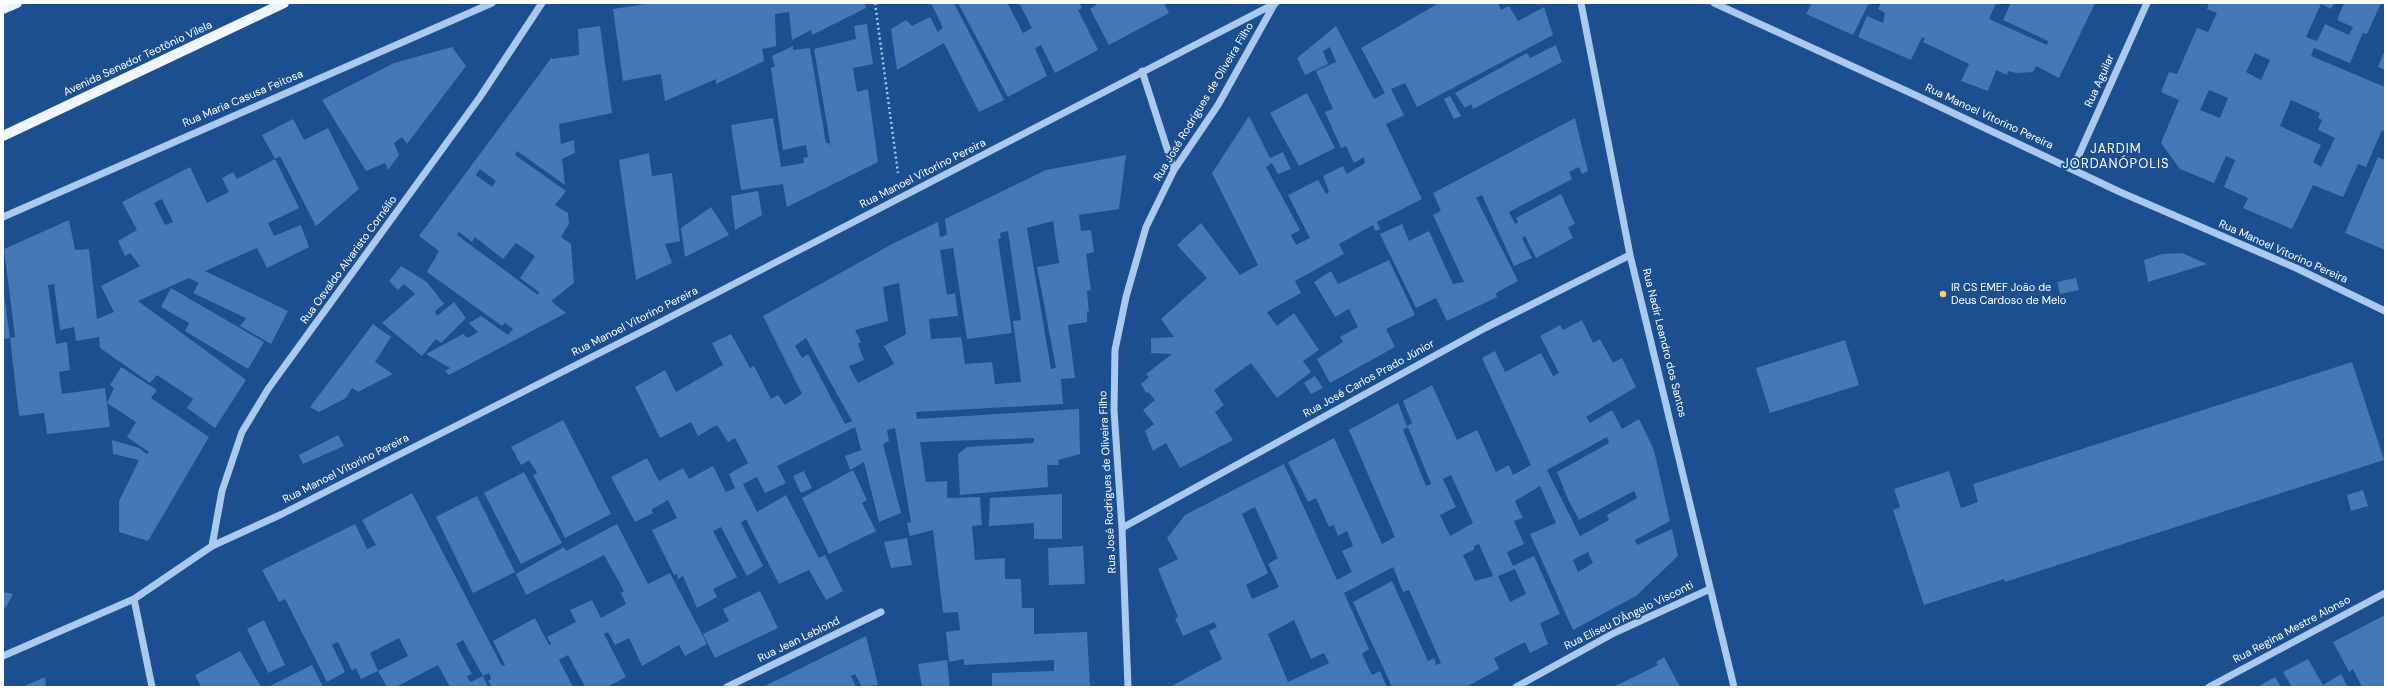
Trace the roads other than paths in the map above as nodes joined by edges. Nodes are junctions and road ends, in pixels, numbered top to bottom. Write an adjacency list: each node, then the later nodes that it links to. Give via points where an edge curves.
1 (17, 3): 9 (main road)
2 (284, 3): 11 (main road, Avenida Senador Teotônio Vilela)
3 (492, 3): 14 (street, Rua Maria Casusa Feitosa)
4 (542, 3): 18 (street, Rua Osvaldo Alvaristo Cornélio, via 480,97 268,389 242,432 222,491)
5 (1276, 3): 10 (street, Rua Manoel Vitorino Pereira); 13 (street, Rua José Rodrigues de Oliveira Filho, via 1232,82)
6 (1580, 3): 15 (street, Rua Nadir Leandro dos Santos)
7 (1714, 3): 12 (street, Rua Manoel Vitorino Pereira)
8 (2147, 3): 12 (street, Rua Aguilar)
9 (3, 9)
10 (1142, 71): 13 (street); 18 (street, Rua Manoel Vitorino Pereira, via 310,500)
11 (3, 136)
12 (2073, 168): 16 (street, Rua Manoel Vitorino Pereira, via 2154,207 2296,268)
13 (1174, 170): 17 (street, Rua José Rodrigues de Oliveira Filho, via 1146,227 1126,297 1115,350 1114,410)
14 (3, 217)
15 (1630, 255): 17 (street, Rua José Carlos Prado Júnior, via 1485,328); 19 (street, Rua Nadir Leandro dos Santos)
16 (2385, 311)
17 (1122, 528): 26 (street, Rua José Rodrigues de Oliveira Filho)
18 (212, 546): 21 (street, Rua Manoel Vitorino Pereira)
19 (1710, 589): 27 (street, Rua Eliseu D'Ângelo Visconti, via 1614,633); 28 (street, Rua Nadir Leandro dos Santos)
20 (2385, 593): 29 (street, Rua Regina Mestre Alonso)
21 (134, 599): 23 (street, Rua Manoel Vitorino Pereira); 24 (street)
22 (880, 612): 25 (street, Rua Jean Leblond)
23 (3, 656)
24 (152, 687)
25 (726, 687)
26 (1128, 687)
27 (1516, 687)
28 (1734, 687)
29 (2209, 687)

